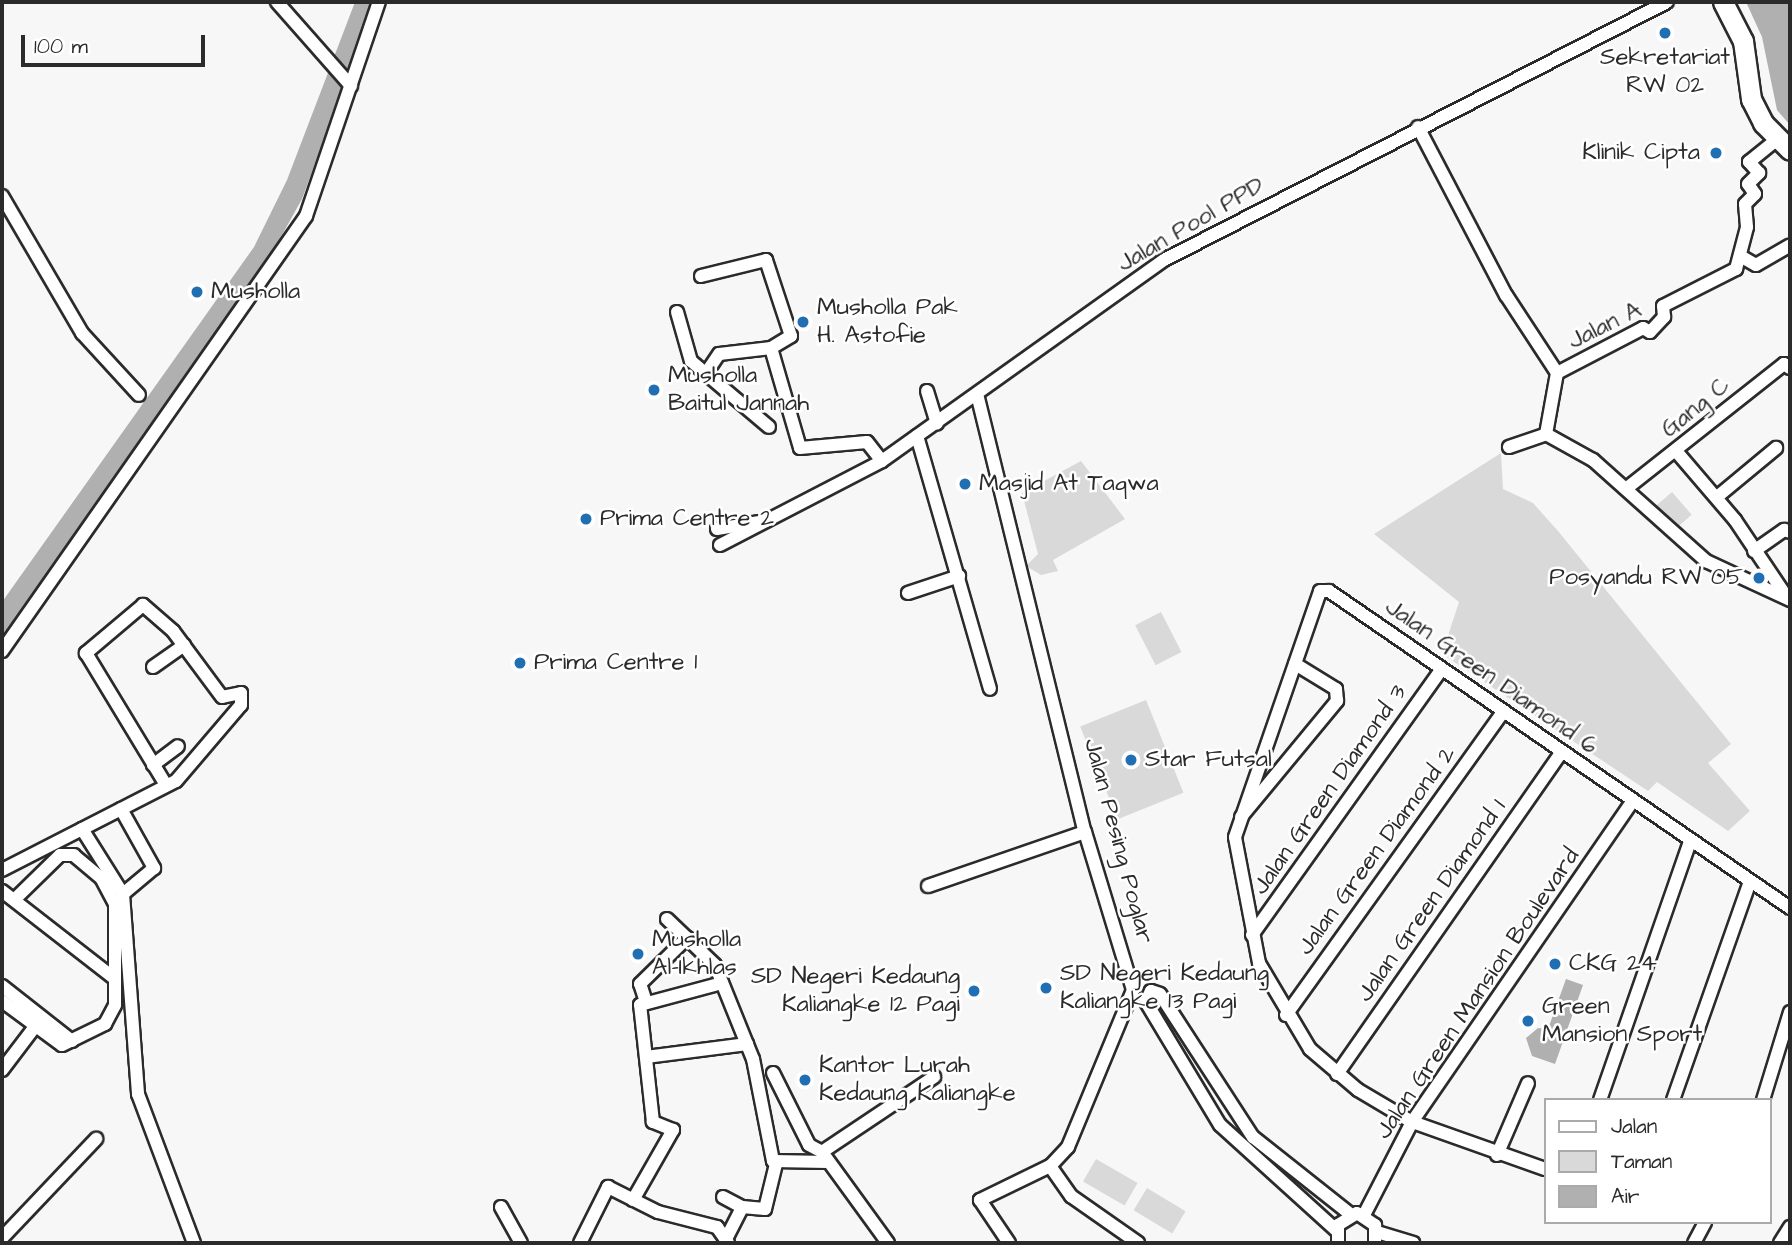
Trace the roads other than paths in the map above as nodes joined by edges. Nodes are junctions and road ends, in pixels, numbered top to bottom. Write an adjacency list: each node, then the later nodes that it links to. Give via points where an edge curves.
1 (277, 2): 5 (street)
2 (379, 2): 5 (street)
3 (1667, 2): 6 (street, Jalan Pool PPD)
4 (1723, 2): 7 (street, via 1743,41 1751,99)
5 (347, 82): 39 (street, via 317,191 292,239)
6 (1418, 127): 16 (street, via 1506,295); 19 (street, Jalan Pool PPD, via 1164,260)
7 (1785, 144): 10 (street, via 1749,162 1759,173 1748,184 1755,194 1745,206)
8 (2, 196): 18 (street, via 82,333)
9 (1790, 245): 10 (street, via 1756,265)
10 (1742, 257): 16 (street, Jalan A, via 1721,281 1662,307 1664,317 1650,332 1643,328)
11 (701, 276): 13 (street, via 768,261 791,336)
12 (677, 312): 15 (street, via 691,361)
13 (771, 348): 15 (street, via 719,354); 27 (street, via 800,448 867,442)
14 (1790, 368): 26 (street, Gang C, via 1784,364)
15 (707, 372): 21 (street)
16 (1557, 373): 22 (street)
17 (927, 391): 20 (street)
18 (139, 395)
19 (978, 398): 20 (street, Jalan Pool PPD); 53 (street, Jalan Pesing Poglar)
20 (937, 423): 23 (street, Jalan Pool PPD)
21 (769, 427)
22 (1546, 434): 24 (street); 28 (street)
23 (917, 436): 27 (street, Jalan Pool PPD); 35 (street)
24 (1509, 447)
25 (1776, 448): 29 (street)
26 (1676, 452): 28 (street, Gang C); 29 (street)
27 (882, 461): 30 (street, Jalan Pool PPD)
28 (1627, 488): 37 (street, via 1706,561)
29 (1717, 497): 34 (street)
30 (759, 522): 31 (street, Jalan Pool PPD); 33 (street, Jalan Pool PPD, via 740,539)
31 (717, 529)
32 (1790, 532): 34 (street, via 1784,530)
33 (720, 545)
34 (1754, 551): 37 (street)
35 (959, 576): 36 (street); 43 (street)
36 (908, 593)
37 (1788, 598)
38 (184, 645): 41 (street); 47 (street, via 143,605 86,651); 48 (street, via 222,697 236,691 243,701 185,774)
39 (2, 650)
40 (1294, 664): 42 (street, Jalan Green Diamond 6, via 1324,589); 51 (street); 51 (street, via 1336,689 1338,702)
41 (153, 667)
42 (1442, 668): 44 (street, Jalan Green Diamond 6); 63 (street, Jalan Green Diamond 3)
43 (990, 689)
44 (1503, 712): 46 (street, Jalan Green Diamond 6); 71 (street, Jalan Green Diamond 2)
45 (178, 746): 47 (street)
46 (1562, 752): 49 (street, Jalan Green Diamond 6); 77 (street, Jalan Green Diamond 1)
47 (153, 765): 48 (street)
48 (166, 785): 50 (street)
49 (1633, 801): 54 (street, Jalan Green Diamond 6); 83 (street, Jalan Green Mansion Boulevard)
50 (121, 809): 52 (street); 59 (street, via 154,867)
51 (1241, 817): 63 (street, via 1235,845)
52 (82, 829): 55 (street); 59 (street)
53 (1085, 832): 57 (street); 88 (street, Jalan Pesing Poglar, via 1133,990 1083,1123)
54 (1690, 841): 56 (street, Jalan Green Diamond 6); 80 (street)
55 (2, 870)
56 (1750, 881): 61 (street, Jalan Green Diamond 6); 81 (street)
57 (928, 886)
58 (2, 891): 60 (street)
59 (123, 894): 103 (street, via 138,1094)
60 (14, 900): 65 (street); 65 (street, via 56,856 76,857 104,881 115,904)
61 (1790, 908)
62 (667, 919): 64 (street)
63 (1252, 935): 71 (street, via 1265,977)
64 (687, 938): 66 (street, via 713,961); 69 (street, via 640,984)
65 (115, 979): 72 (street, via 110,1020 59,1044)
66 (722, 983): 69 (street); 73 (street)
67 (2, 986): 72 (street)
68 (2, 1001): 72 (street)
69 (646, 1002): 74 (street, via 638,1011)
70 (1790, 1012): 82 (street)
71 (1286, 1015): 77 (street)
72 (38, 1023): 75 (street)
73 (747, 1044): 74 (street); 87 (street)
74 (646, 1057): 91 (street, via 654,1126 673,1130)
75 (2, 1070)
76 (773, 1073): 86 (street, via 809,1145)
77 (1337, 1074): 83 (street)
78 (933, 1077): 86 (street)
79 (1528, 1083): 85 (street)
80 (1601, 1098)
81 (1674, 1098)
82 (1764, 1098)
83 (1412, 1122): 85 (street); 95 (street, Jalan Green Mansion Boulevard)
84 (96, 1139): 99 (street)
85 (1497, 1155): 89 (street)
86 (825, 1157): 87 (street); 102 (street)
87 (776, 1164): 93 (street, via 765,1209)
88 (1050, 1166): 106 (street, via 980,1200); 107 (street, via 1068,1194)
89 (1544, 1169)
90 (723, 1197): 93 (street)
91 (633, 1200): 101 (street, via 717,1227); 105 (street, via 606,1188)
92 (501, 1207): 104 (street)
93 (742, 1207): 101 (street)
94 (1350, 1214): 95 (street); 98 (street); 98 (street, via 1253,1137 1160,994 1151,991 1146,1002 1220,1125)
95 (1364, 1215): 100 (street)
96 (1704, 1224): 109 (street)
97 (1790, 1227): 110 (street)
98 (1337, 1237)
99 (2, 1238)
100 (1376, 1238): 108 (street)
101 (727, 1241)
102 (883, 1242)
103 (194, 1243)
104 (521, 1243)
105 (580, 1243)
106 (1009, 1243)
107 (1135, 1243)
108 (1413, 1243)
109 (1694, 1243)
110 (1780, 1243)

